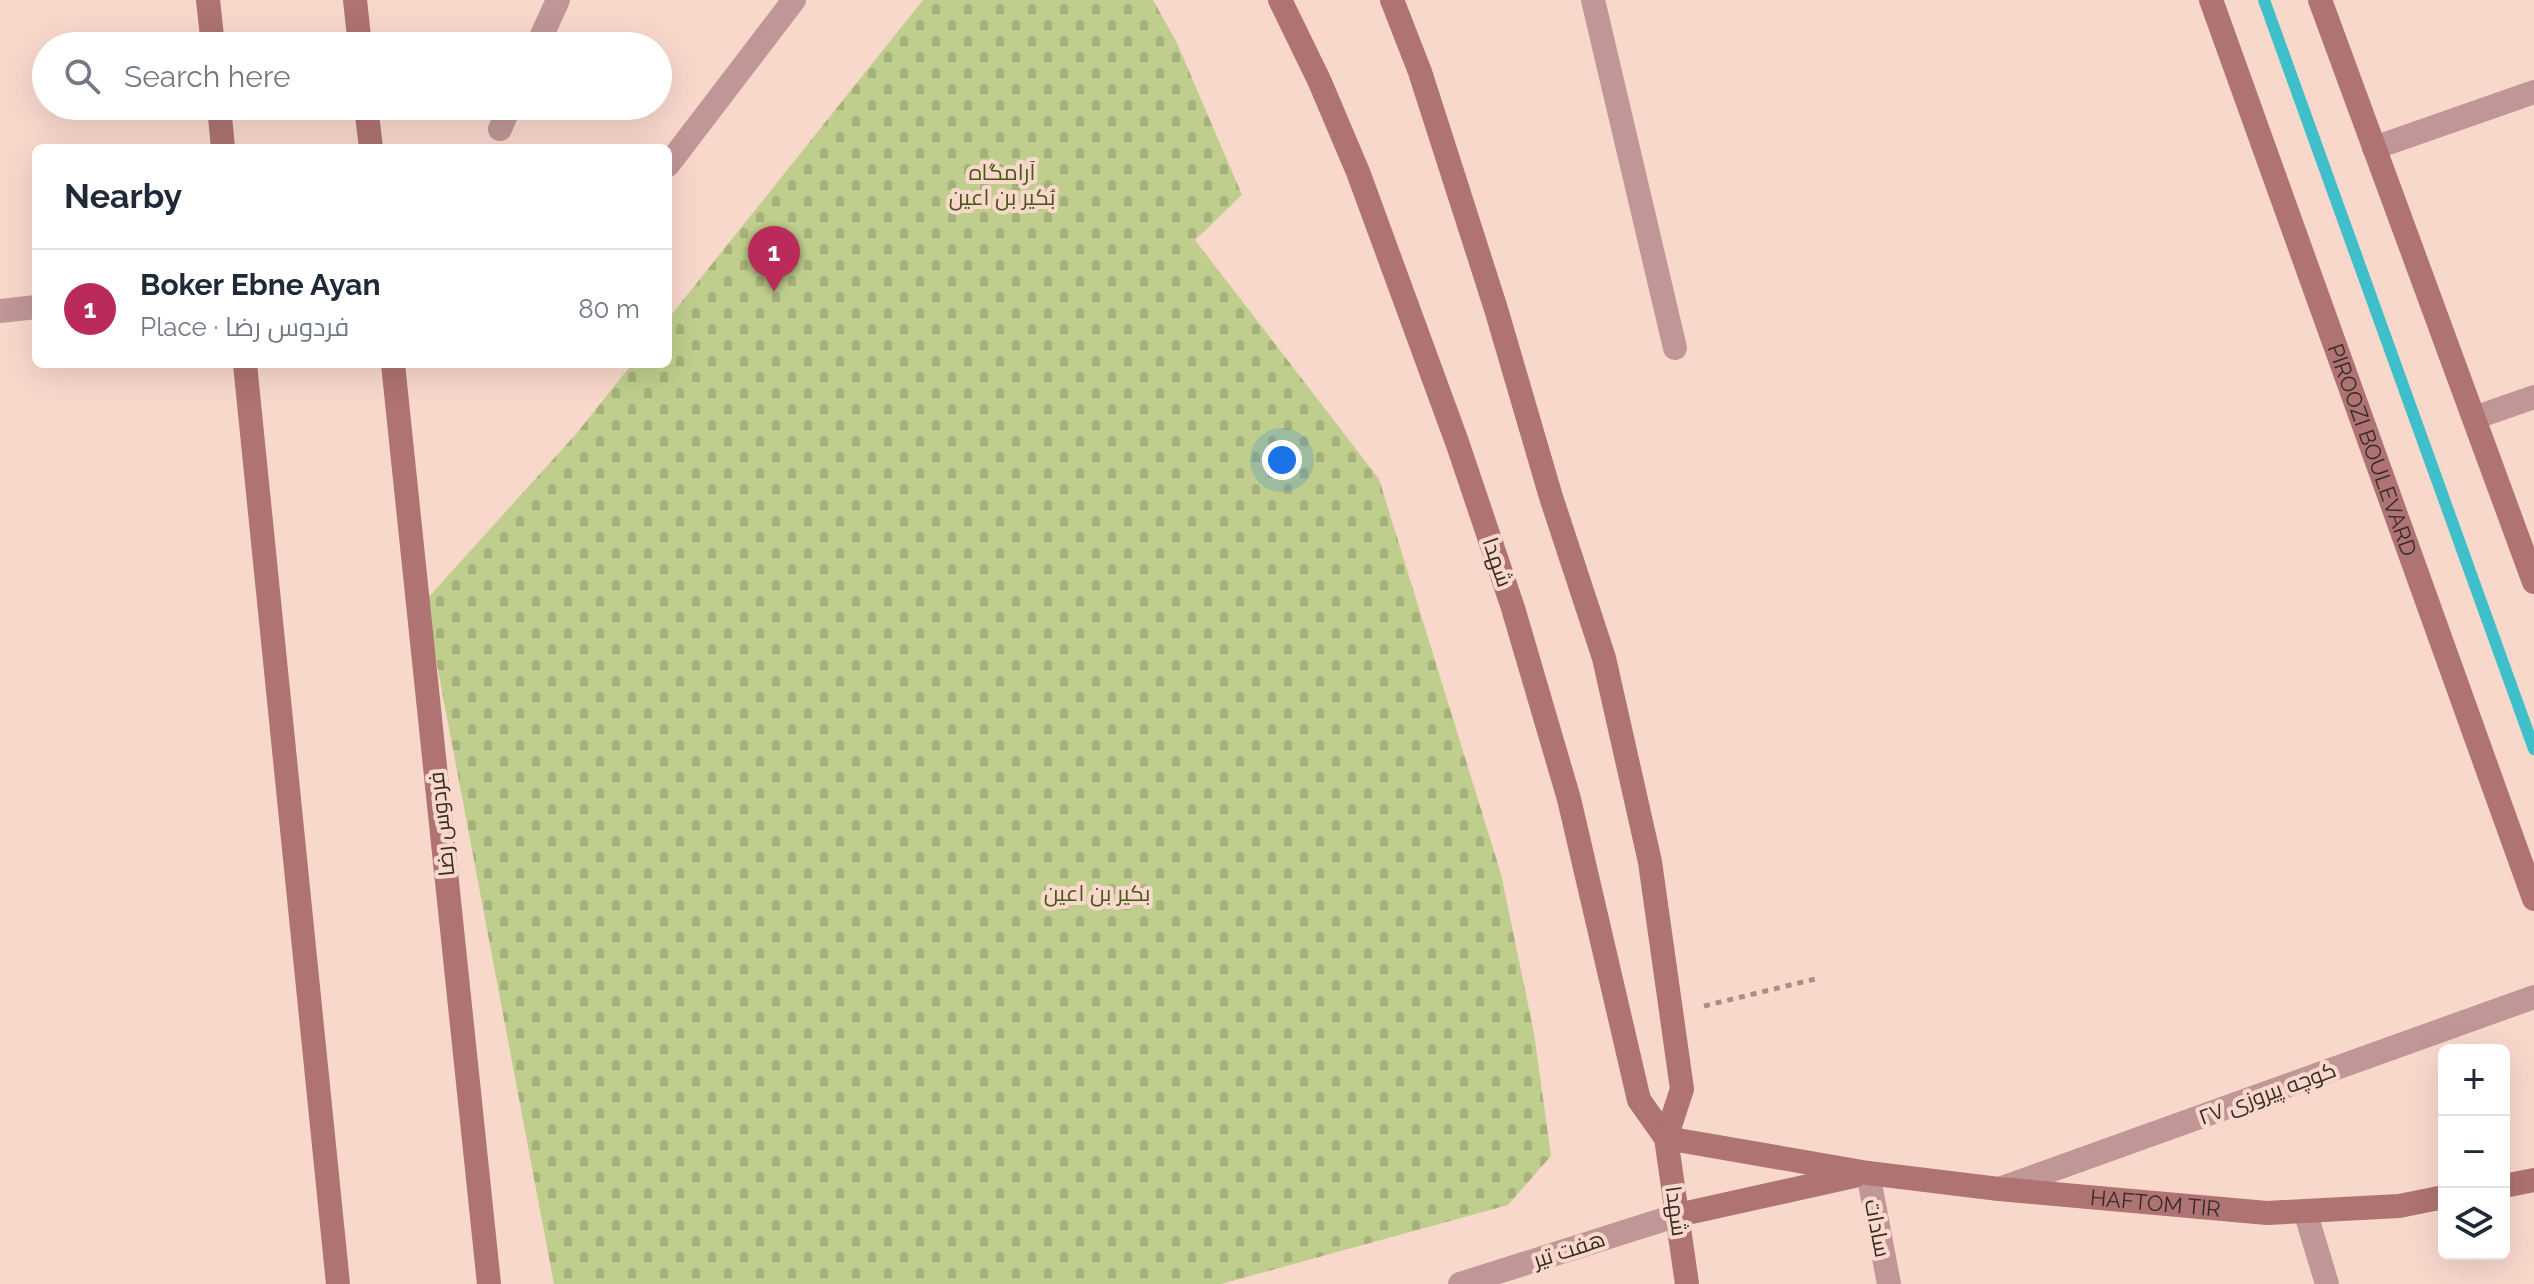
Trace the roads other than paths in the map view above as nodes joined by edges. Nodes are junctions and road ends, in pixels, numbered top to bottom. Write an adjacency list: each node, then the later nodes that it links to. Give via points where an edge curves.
1 (208, 0): 10 (street)
2 (355, 0): 11 (street)
3 (558, 0): 12 (street)
4 (794, 0): 21 (street)
5 (1280, 0): 32 (street, شهدا, via 1358,172 1462,457 1569,799 1639,1100)
6 (1392, 0): 32 (street, شهدا, via 1420,72 1604,658 1650,862 1682,1089)
7 (1593, 0): 24 (street)
8 (2211, 0): 30 (street, PIROOZI BOULEVARD)
9 (2320, 0): 20 (street)
10 (211, 32)
11 (358, 32)
12 (543, 32)
13 (2534, 92): 20 (street)
14 (220, 120): 18 (street)
15 (368, 120): 19 (street)
16 (504, 120): 17 (street)
17 (500, 129)
18 (223, 144)
19 (371, 144)
20 (2374, 148): 28 (street)
21 (672, 160)
22 (32, 307): 23 (street)
23 (0, 311)
24 (1675, 348)
25 (245, 368): 40 (street)
26 (393, 368): 41 (street, فردوس رضا)
27 (2534, 397): 28 (street)
28 (2474, 418): 29 (street)
29 (2534, 582)
30 (2534, 899)
31 (2534, 997): 36 (street, کوچه پیروزی ۲۷)
32 (1666, 1138): 33 (street, HAFTOM TIR); 39 (street, شهدا)
33 (1868, 1173): 36 (street, HAFTOM TIR); 39 (street); 44 (street, سادات)
34 (2534, 1180): 35 (street)
35 (2510, 1185)
36 (1999, 1189): 38 (street, HAFTOM TIR, via 2267,1213)
37 (2438, 1198): 38 (street, HAFTOM TIR, via 2399,1206)
38 (2305, 1211): 45 (street)
39 (1678, 1215): 42 (street, هفت تیر); 43 (street, شهدا)
40 (338, 1284)
41 (489, 1284)
42 (1460, 1284)
43 (1687, 1284)
44 (1889, 1284)
45 (2327, 1284)

